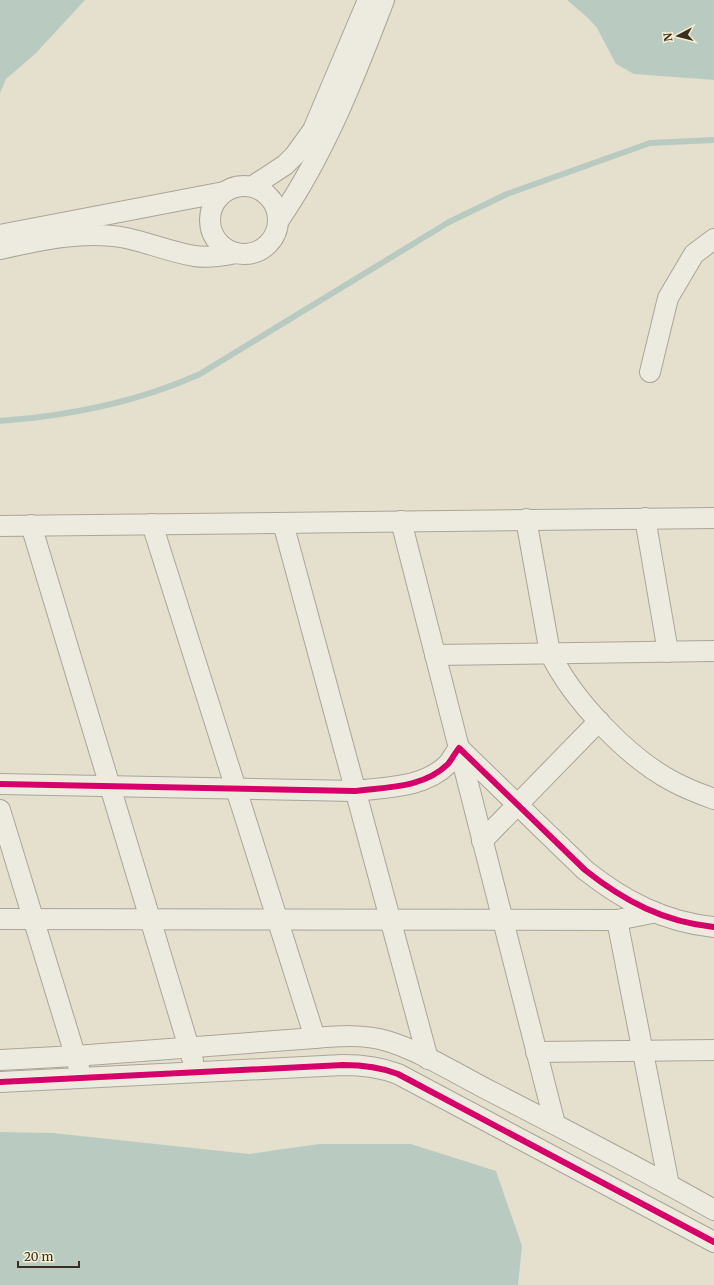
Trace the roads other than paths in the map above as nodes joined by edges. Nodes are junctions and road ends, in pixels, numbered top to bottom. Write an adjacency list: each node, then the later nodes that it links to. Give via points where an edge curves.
1 (368, 0): 3 (street, via 313,130 285,165)
2 (384, 0): 5 (street, via 341,106 304,180)
3 (253, 186): 4 (street, via 238,186); 5 (street, via 272,199)
4 (224, 192): 6 (street); 9 (street, via 211,211 211,226 213,234 222,246)
5 (279, 220): 9 (street, via 275,236 265,247 251,253)
6 (0, 235)
7 (714, 238): 10 (street, via 694,254 668,298)
8 (0, 249): 9 (street, via 54,238 92,235 126,238 194,256)
9 (236, 253)
10 (650, 372)
11 (645, 518): 12 (street); 13 (street); 20 (street)
12 (714, 518)
13 (526, 519): 14 (street); 21 (street)
14 (401, 521): 15 (street); 22 (street)
15 (283, 523): 16 (street); 28 (street)
16 (152, 524): 17 (street); 27 (street)
17 (31, 525): 18 (street); 26 (street)
18 (0, 526)
19 (714, 651): 20 (street)
20 (668, 652): 21 (street)
21 (550, 654): 22 (street); 23 (street, via 567,682)
22 (435, 655): 24 (street)
23 (599, 721): 29 (street, via 650,767 671,781); 30 (street)
24 (459, 748): 28 (street, via 448,764 412,784); 30 (street); 32 (street)
25 (0, 784): 26 (street)
26 (110, 787): 27 (street); 36 (street)
27 (236, 789): 28 (street); 37 (street)
28 (355, 791): 38 (street)
29 (714, 799)
30 (517, 804): 32 (street); 33 (street, via 607,888)
31 (0, 810): 35 (street)
32 (482, 841): 39 (street)
33 (652, 913): 40 (street); 41 (street)
34 (0, 918): 35 (street)
35 (33, 918): 36 (street); 47 (street)
36 (150, 919): 37 (street); 43 (street)
37 (277, 919): 38 (street); 42 (street)
38 (390, 920): 39 (street); 49 (street)
39 (502, 920): 40 (street); 46 (street)
40 (617, 920): 44 (street)
41 (714, 927)
42 (315, 1038): 43 (street); 49 (street, via 370,1037 388,1041)
43 (189, 1048): 47 (street); 50 (street)
44 (644, 1050): 45 (street); 46 (street); 54 (street)
45 (714, 1050)
46 (536, 1052): 53 (street)
47 (75, 1056): 48 (street); 51 (street)
48 (0, 1060)
49 (428, 1060): 53 (street)
50 (197, 1072): 51 (street); 56 (street, via 363,1064 382,1068 398,1074)
51 (82, 1079): 52 (street)
52 (0, 1082)
53 (555, 1124): 54 (street)
54 (669, 1185): 55 (street)
55 (714, 1210)
56 (714, 1242)

